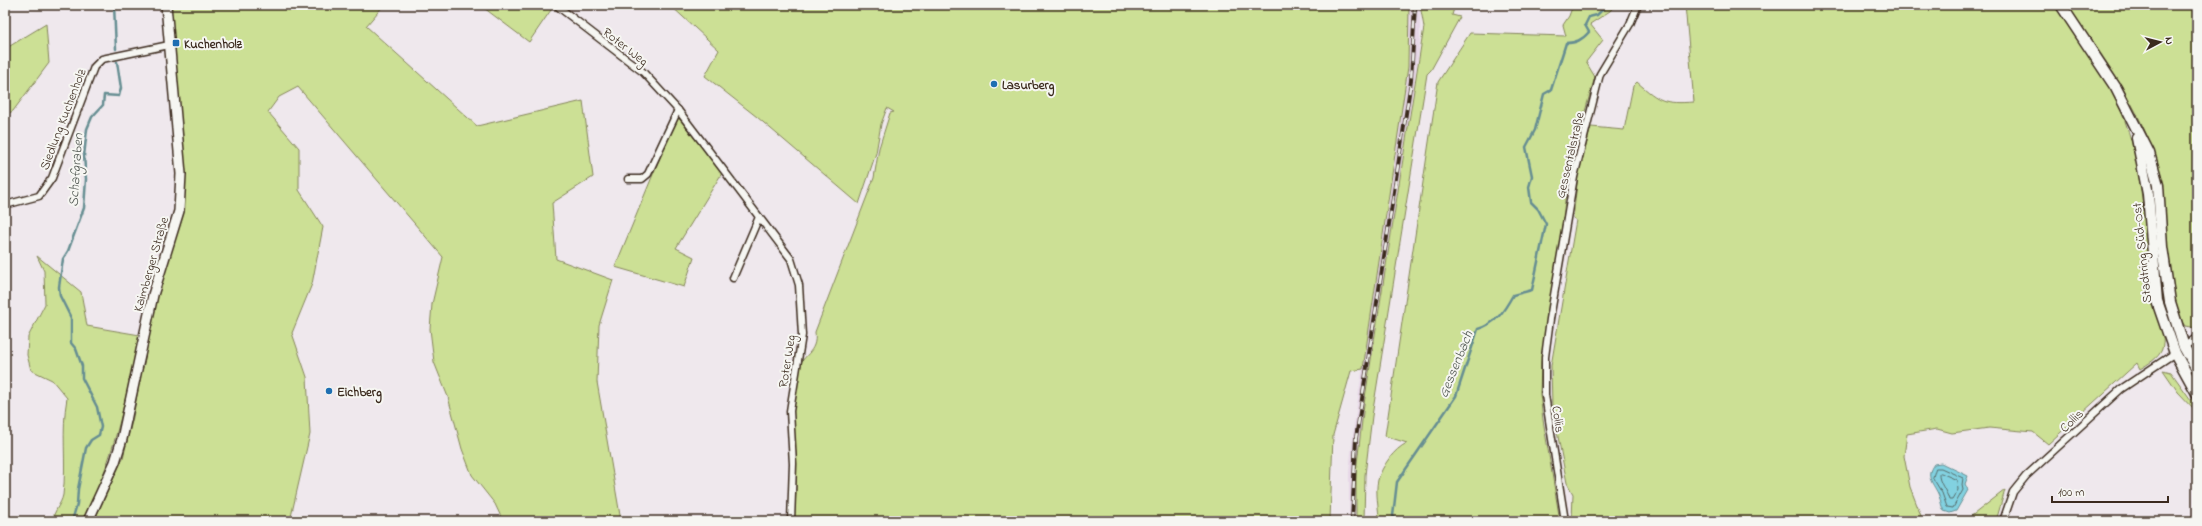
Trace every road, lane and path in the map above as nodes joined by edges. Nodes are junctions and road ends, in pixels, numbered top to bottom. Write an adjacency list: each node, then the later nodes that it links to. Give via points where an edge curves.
1 (166, 5): 5 (main road, Kaimberger Straße)
2 (556, 5): 6 (street, Roter Weg, via 643,72)
3 (1638, 5): 12 (street, Gessentalstraße, via 1630,24 1600,74 1574,177)
4 (2061, 5): 7 (main road, Stadtring Süd-Ost, via 2116,88)
5 (169, 45): 9 (street, Siedlung Kuchenholz, via 102,59 94,67 52,178 39,196); 18 (main road, Kaimberger Straße, via 180,174 180,211 153,295 122,439)
6 (678, 110): 8 (street, via 648,174 642,179); 10 (street, Roter Weg)
7 (2135, 128): 14 (main road, Stadtring Süd-Ost, via 2154,167 2170,302); 15 (main road, Stadtring Süd-Ost, via 2148,194 2157,301)
8 (628, 179)
9 (5, 206)
10 (759, 217): 11 (street); 19 (street, Roter Weg, via 791,259 799,285 802,335 790,411 793,464)
11 (733, 278)
12 (1550, 319): 20 (street, Collis, via 1545,357 1545,395)
13 (2197, 336): 14 (street)
14 (2184, 346): 16 (main road, Stadtring Süd-Ost)
15 (2174, 353): 17 (main road, Stadtring Süd-Ost); 21 (street, Collis, via 2121,389 2026,476 2013,492)
16 (2197, 370)
17 (2197, 393)
18 (88, 521)
19 (791, 521)
20 (1565, 521)
21 (2003, 521)

